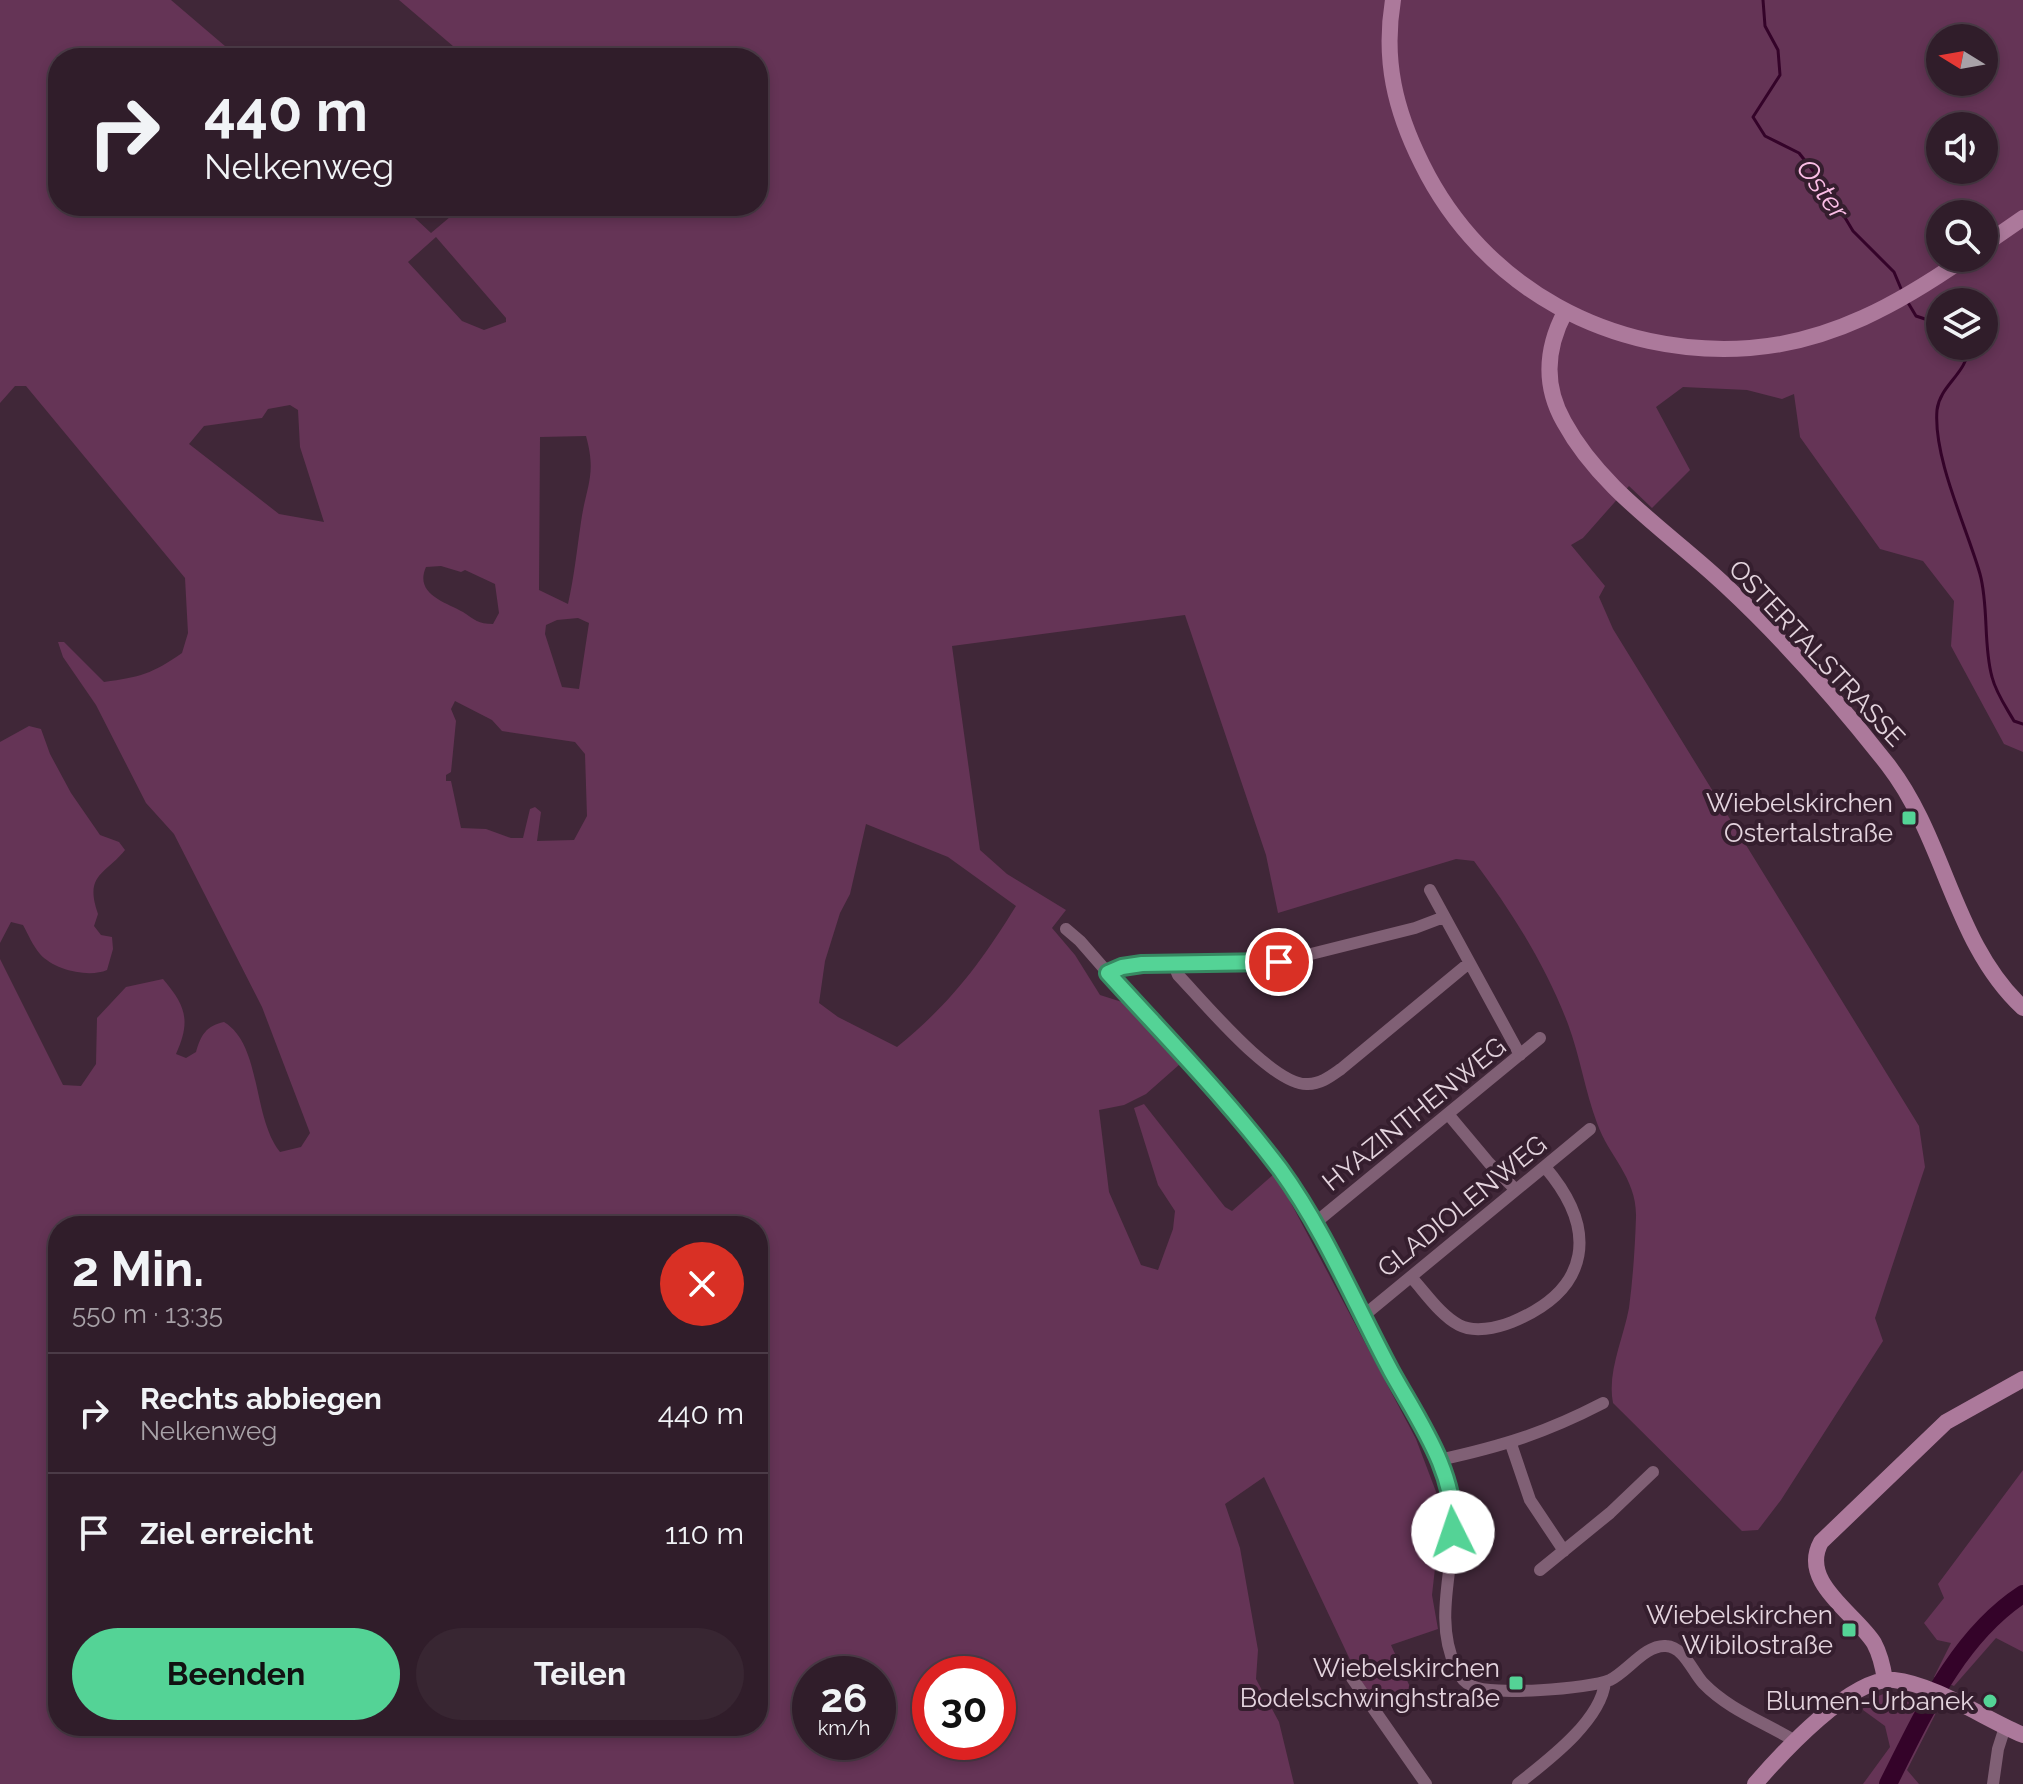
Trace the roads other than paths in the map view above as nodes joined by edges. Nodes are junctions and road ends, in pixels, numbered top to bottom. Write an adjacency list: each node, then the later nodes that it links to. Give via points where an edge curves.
1 (1393, 0): 5 (main road, via 1388,44 1394,93 1429,179 1464,231 1490,258)
2 (2023, 218): 3 (main road)
3 (1998, 235)
4 (1945, 272): 5 (main road, via 1860,320 1779,344 1714,349 1649,341)
5 (1565, 312): 12 (main road, OSTERTALSTRASSE, via 1548,370 1554,401 1572,436 1619,492 1746,605 1889,767 1929,833 1980,954)
6 (1430, 890): 7 (street)
7 (1444, 917): 9 (street, via 1279,962); 10 (street)
8 (1066, 929): 11 (street)
9 (1173, 963): 10 (street, via 1178,975 1267,1066 1286,1080 1308,1084 1341,1069); 11 (street)
10 (1469, 963): 14 (street)
11 (1108, 973): 19 (street, via 1247,1128)
12 (2023, 1008)
13 (1540, 1038): 14 (street, HYAZINTHENWEG)
14 (1520, 1055): 15 (street, HYAZINTHENWEG)
15 (1448, 1114): 18 (street); 19 (street, HYAZINTHENWEG)
16 (1590, 1129): 17 (street, GLADIOLENWEG)
17 (1545, 1167): 18 (street, GLADIOLENWEG); 20 (street, via 1570,1202 1580,1243 1573,1273 1553,1299 1506,1325 1468,1328 1448,1316)
18 (1516, 1190): 20 (street, GLADIOLENWEG)
19 (1315, 1223): 21 (street)
20 (1411, 1277): 21 (street, GLADIOLENWEG)
21 (1362, 1317): 25 (street)
22 (2023, 1379): 30 (main road, via 1946,1422 1816,1551 1818,1576 1873,1643)
23 (1603, 1403): 24 (street)
24 (1511, 1444): 25 (street); 27 (street, via 1530,1500)
25 (1439, 1460): 31 (street, via 1453,1505 1445,1599 1450,1650 1461,1677 1492,1691)
26 (1653, 1472): 27 (street)
27 (1564, 1551): 28 (street)
28 (1540, 1570)
29 (1352, 1678): 35 (street)
30 (1885, 1680): 32 (main road, via 1921,1687); 34 (main road, via 1846,1700)
31 (1605, 1682): 34 (street, via 1657,1646 1672,1647 1717,1696); 36 (street, via 1601,1699 1566,1744)
32 (2005, 1727): 33 (main road); 38 (street)
33 (2023, 1735)
34 (1795, 1741): 37 (main road)
35 (1426, 1784)
36 (1518, 1784)
37 (1755, 1784)
38 (1993, 1784)

